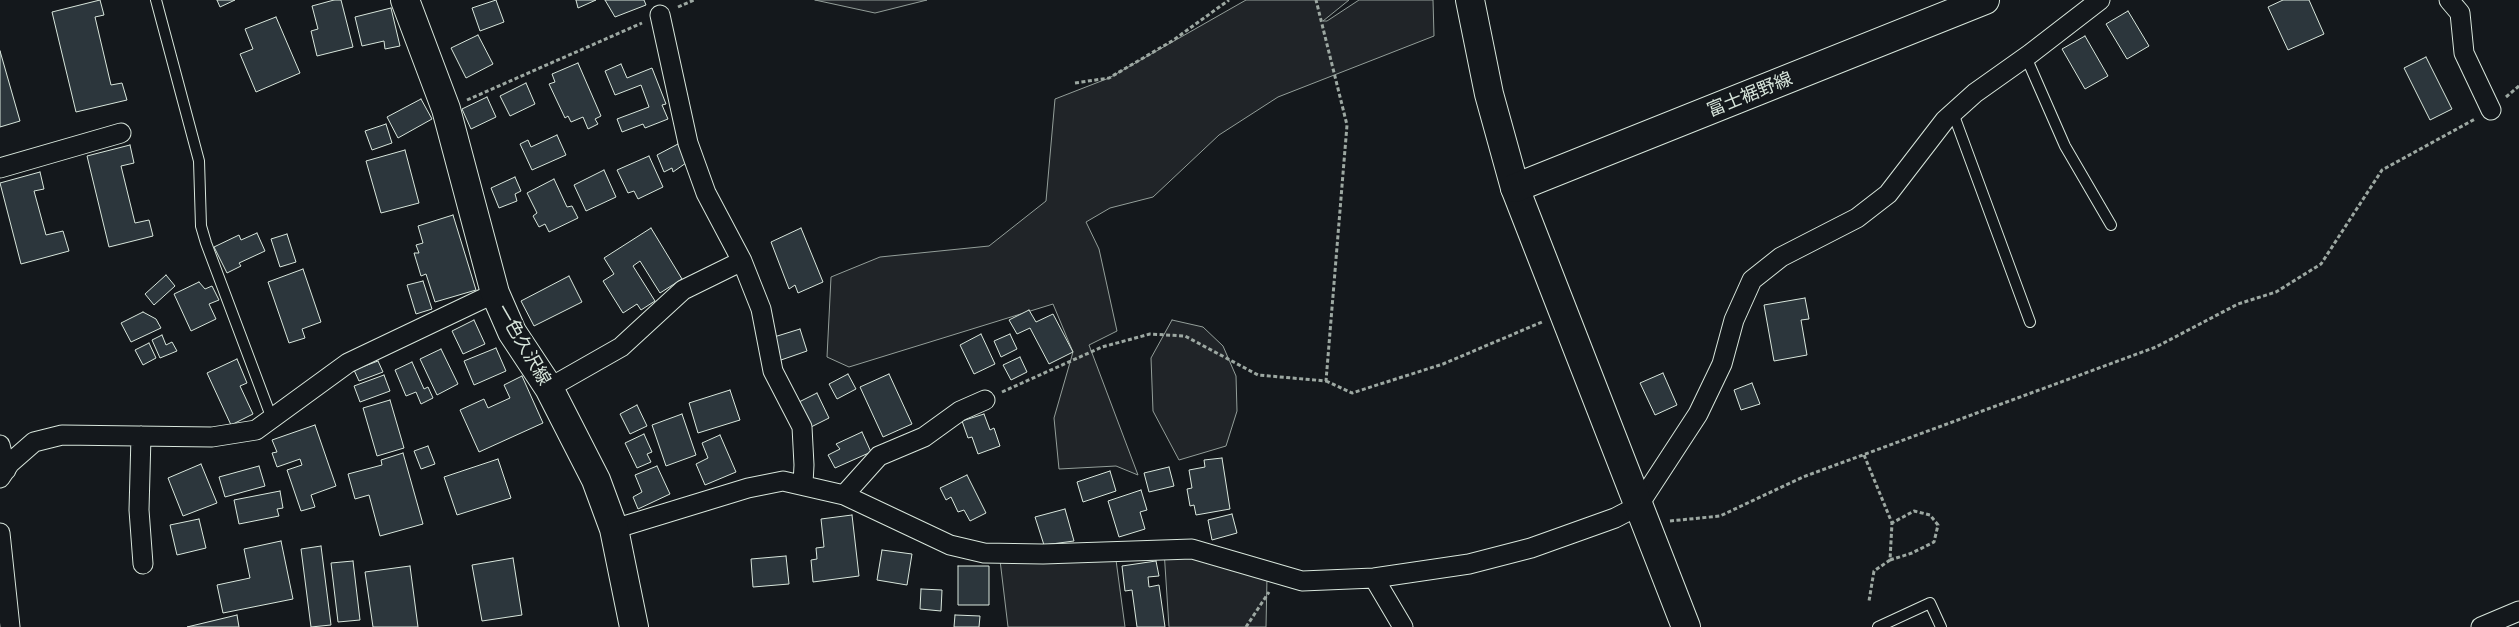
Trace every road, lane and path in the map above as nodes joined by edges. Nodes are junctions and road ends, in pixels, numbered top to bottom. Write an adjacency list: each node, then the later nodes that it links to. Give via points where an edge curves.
1 (156, 0): 28 (lane, via 199,161 202,226 206,243)
2 (405, 0): 14 (main road, 一色久沢線)
3 (694, 0): 10 (path)
4 (1229, 0): 12 (path, via 1172,41 1109,78)
5 (1316, 0): 25 (path, via 1347,125)
6 (1470, 0): 19 (main road, via 1488,94)
7 (1986, 0): 19 (main road, 富士裾野線)
8 (2100, 0): 11 (street)
9 (2449, 0): 15 (street, via 2460,13 2464,53)
10 (660, 15): 14 (path); 21 (street, via 688,143 706,193)
11 (2026, 57): 16 (street); 20 (lane, via 2065,146)
12 (1075, 84)
13 (2519, 86): 15 (path)
14 (446, 109): 22 (main road, 一色久沢線)
15 (2492, 110): 31 (path, via 2382,170 2321,264 2276,292 2238,304 2156,347)
16 (1953, 113): 24 (lane); 35 (street, via 1944,120 1888,194 1857,218 1781,257 1752,280 1734,320 1722,364)
17 (121, 133): 18 (street)
18 (0, 168)
19 (1515, 188): 23 (main road)
20 (2111, 225)
21 (742, 261): 26 (street, via 683,290 620,347); 33 (street, via 761,309 772,371 802,427)
22 (494, 293): 26 (main road, 一色久沢線, via 512,332); 28 (street, via 348,363)
23 (1562, 312): 25 (path, via 1443,364 1352,393); 35 (main road)
24 (2030, 322)
25 (1326, 381): 27 (path, via 1258,375 1185,336 1150,334 1102,346)
26 (549, 388): 37 (main road, 一色久沢線, via 596,480)
27 (985, 400): 34 (street, via 960,411 924,437 879,456)
28 (272, 419): 29 (street, via 256,430 212,437)
29 (141, 436): 32 (street, via 62,435 34,442); 40 (street, via 139,510)
30 (0, 445): 32 (street)
31 (1864, 455): 35 (path, via 1803,477 1720,516); 36 (path)
32 (3, 474)
33 (803, 484): 34 (street); 37 (street, via 783,481 748,488)
34 (844, 495): 41 (street, via 950,545 984,553 1192,549)
35 (1641, 515): 42 (street, via 1615,518 1531,548 1469,564); 49 (main road)
36 (1892, 523): 39 (path); 39 (path, via 1914,511 1930,515 1938,525 1934,542)
37 (614, 529): 46 (main road, 一色久沢線)
38 (0, 533): 45 (street)
39 (1890, 560): 43 (path, via 1874,571)
40 (143, 564)
41 (1280, 575): 42 (street, via 1302,581); 47 (path)
42 (1374, 578): 48 (street)
43 (1868, 601)
44 (2519, 611): 52 (street)
45 (10, 627)
46 (634, 627)
47 (1246, 627)
48 (1403, 627)
49 (1686, 627)
50 (1878, 627): 51 (lane, via 1930,603)
51 (1941, 627)
52 (2481, 627)

